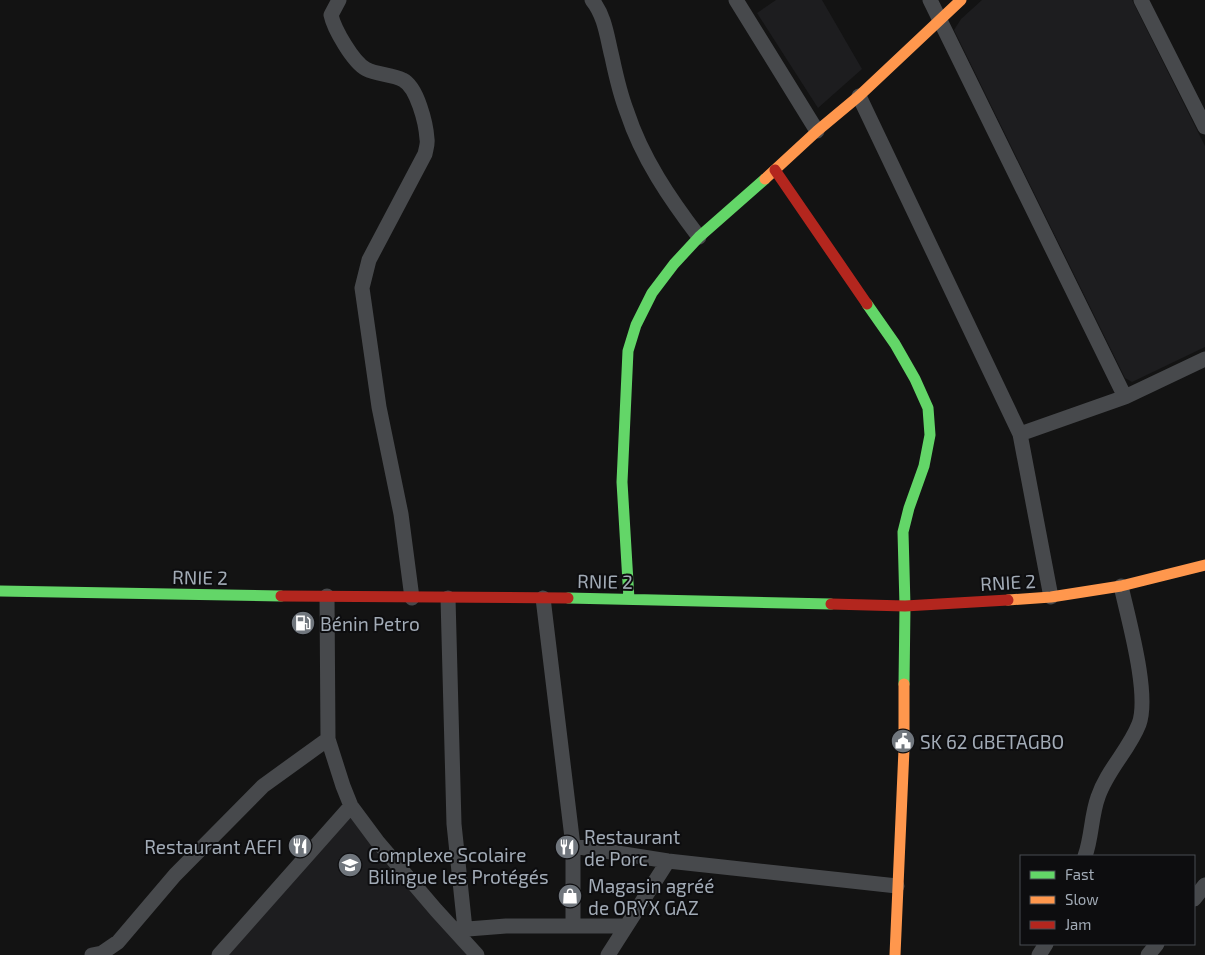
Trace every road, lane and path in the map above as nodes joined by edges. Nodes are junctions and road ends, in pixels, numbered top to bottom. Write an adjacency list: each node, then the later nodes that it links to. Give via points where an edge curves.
1 (339, 0): 21 (street, via 331,15 333,26 365,68 407,82 419,102 428,139 425,154 369,260 362,288 379,407 401,514)
2 (592, 0): 12 (street, via 606,28 620,93 633,130 674,203)
3 (736, 0): 10 (street)
4 (930, 0): 7 (street)
5 (961, 0): 7 (main road)
6 (1141, 0): 9 (street)
7 (939, 20): 8 (main road); 14 (street)
8 (859, 96): 10 (main road); 15 (street)
9 (1205, 127)
10 (817, 131): 11 (main road)
11 (775, 170): 12 (main road); 25 (main road, via 895,344 928,408 930,435 924,466 903,532)
12 (699, 237): 24 (main road, via 652,293 636,325 628,351 622,482)
13 (1205, 359): 14 (street)
14 (1125, 397): 15 (street)
15 (1020, 434): 20 (street)
16 (1205, 564): 17 (main road, RNIE 2 / RNIE 2)
17 (1121, 586): 20 (main road, RNIE 2 / RNIE 2); 29 (street, via 1138,664 1143,706 1133,737 1098,796)
18 (0, 591): 19 (main road, RNIE 2 / RNIE 2)
19 (327, 596): 21 (main road, RNIE 2 / RNIE 2); 26 (street)
20 (1051, 597): 25 (main road, RNIE 2 / RNIE 2)
21 (412, 598): 22 (main road, RNIE 2 / RNIE 2)
22 (448, 598): 23 (main road, RNIE 2 / RNIE 2); 36 (street)
23 (543, 598): 24 (main road, RNIE 2 / RNIE 2); 28 (street)
24 (628, 599): 25 (main road, RNIE 2 / RNIE 2)
25 (906, 606): 32 (main road, via 904,748)
26 (328, 739): 27 (street); 38 (street, via 263,786 175,875 118,942 102,953)
27 (352, 806): 36 (street, via 377,841); 39 (street)
28 (573, 846): 30 (street); 34 (street)
29 (1085, 855)
30 (668, 861): 32 (street); 35 (street)
31 (1205, 885): 33 (street)
32 (897, 886): 42 (main road)
33 (1195, 898)
34 (572, 925): 35 (street); 36 (street)
35 (626, 926): 41 (street)
36 (459, 930): 40 (street)
37 (1156, 945): 43 (street)
38 (92, 955)
39 (219, 955)
40 (477, 955)
41 (608, 955)
42 (895, 955)
43 (1148, 955)

